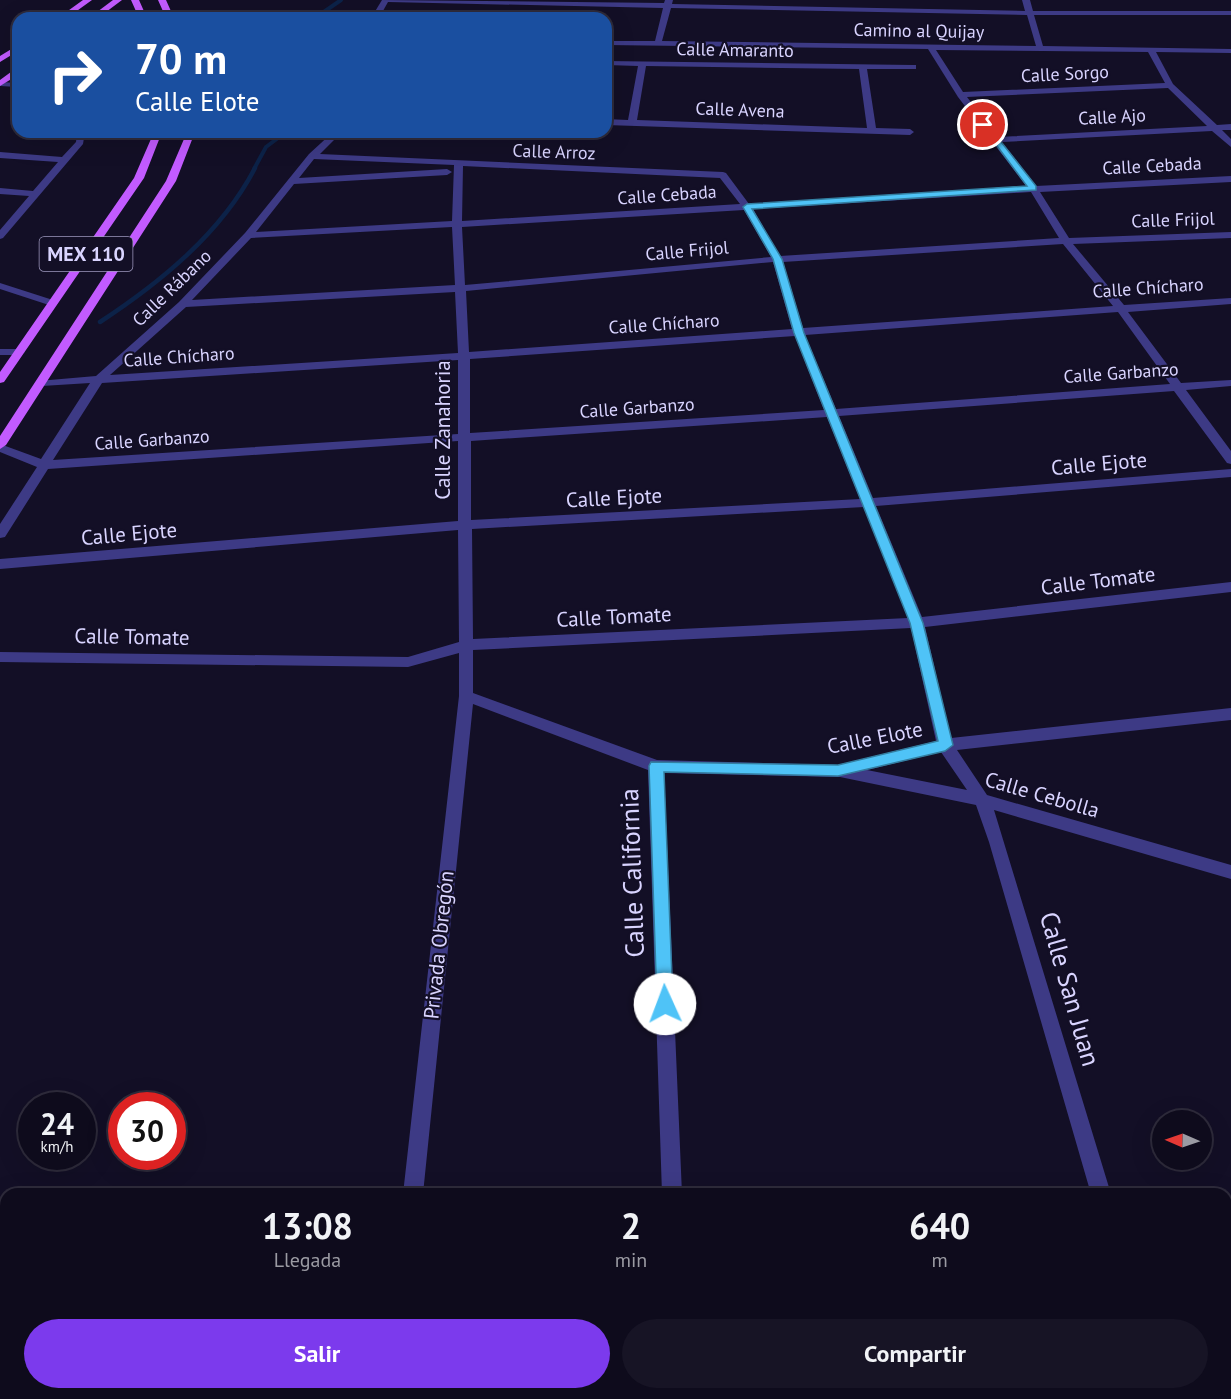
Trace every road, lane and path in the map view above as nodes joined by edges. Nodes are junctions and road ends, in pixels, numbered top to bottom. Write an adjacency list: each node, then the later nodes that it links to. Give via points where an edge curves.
1 (88, 0): 6 (main road)
2 (118, 0): 7 (main road)
3 (386, 0): 5 (street)
4 (1026, 0): 8 (street)
5 (668, 3): 8 (street); 11 (street)
6 (71, 12)
7 (101, 12)
8 (1029, 13): 9 (street); 13 (street)
9 (1231, 13)
10 (612, 43): 11 (street, Camino al Quijay)
11 (658, 43): 12 (street, Camino al Quijay)
12 (930, 46): 13 (street, Camino al Quijay); 21 (street)
13 (1040, 48): 14 (street, Camino al Quijay)
14 (1151, 50): 15 (street, Camino al Quijay); 20 (street)
15 (1231, 51)
16 (612, 63): 17 (street, Calle Amaranto)
17 (642, 63): 18 (street, Calle Amaranto); 23 (street)
18 (863, 66): 19 (street, Calle Amaranto); 26 (street)
19 (913, 67)
20 (1170, 85): 21 (street, Calle Sorgo); 25 (street)
21 (961, 95): 32 (street)
22 (612, 122): 23 (street, Calle Avena)
23 (632, 122): 26 (street, Calle Avena)
24 (1231, 127): 25 (street, Calle Ajo)
25 (1214, 128): 32 (street, Calle Ajo); 33 (street)
26 (872, 131): 27 (street, Calle Avena)
27 (910, 132)
28 (80, 138): 36 (street)
29 (156, 138): 53 (main road, MEX 110, via 139,178)
30 (188, 138): 62 (main road, MEX 110, via 171,181)
31 (332, 138): 35 (street, Calle Rábano)
32 (994, 140): 40 (street)
33 (1231, 144)
34 (0, 155): 36 (street)
35 (312, 156): 37 (street, Calle Arroz); 39 (street, Calle Rábano)
36 (65, 160): 42 (street)
37 (459, 167): 39 (street, Calle Arroz); 43 (street, Calle Arroz, via 723,175); 44 (street, Calle Zanahoria)
38 (1231, 179): 40 (street, Calle Cebada)
39 (294, 181): 45 (street, Calle Rábano)
40 (1033, 188): 43 (street, Calle Cebada); 48 (street)
41 (0, 191): 42 (street)
42 (36, 194): 47 (street)
43 (747, 207): 44 (street, Calle Cebada); 49 (street)
44 (457, 225): 45 (street, Calle Cebada); 51 (street, Calle Zanahoria)
45 (248, 235): 54 (street, Calle Rábano)
46 (1231, 235): 48 (street, Calle Frijol)
47 (0, 236)
48 (1066, 241): 49 (street, Calle Frijol); 55 (street)
49 (777, 259): 51 (street, Calle Frijol); 56 (street)
50 (0, 286): 53 (street)
51 (462, 288): 54 (street, Calle Frijol); 59 (street, Calle Zanahoria)
52 (1231, 302): 55 (street, Calle Chícharo)
53 (52, 303): 58 (main road, MEX 110)
54 (183, 304): 61 (street, Calle Rábano)
55 (1120, 308): 56 (street, Calle Chícharo); 64 (street)
56 (799, 333): 59 (street, Calle Chícharo); 65 (street)
57 (0, 352): 58 (street)
58 (19, 352): 60 (main road, MEX 110)
59 (464, 356): 61 (street, Calle Chícharo); 66 (street, Calle Zanahoria)
60 (3, 376)
61 (98, 380): 62 (street, Calle Chícharo); 69 (street, Calle Rábano)
62 (42, 383): 67 (main road, MEX 110)
63 (1231, 383): 64 (street, Calle Garbanzo)
64 (1177, 386): 65 (street, Calle Garbanzo); 68 (street)
65 (833, 412): 66 (street, Calle Garbanzo); 71 (street)
66 (462, 438): 69 (street, Calle Garbanzo); 72 (street, Calle Zanahoria)
67 (0, 446): 69 (street)
68 (1231, 460)
69 (44, 465): 73 (street, Calle Rábano)
70 (1231, 473): 71 (street, Calle Ejote)
71 (866, 503): 72 (street, Calle Ejote); 76 (street)
72 (465, 525): 74 (street, Calle Ejote); 77 (street, Calle Zanahoria)
73 (0, 534)
74 (0, 564)
75 (1231, 587): 76 (street, Calle Tomate)
76 (917, 623): 77 (street, Calle Tomate); 81 (street)
77 (467, 645): 78 (street, Calle Tomate, via 408,662); 79 (street, Calle Zanahoria)
78 (0, 657)
79 (466, 696): 82 (street, Calle Elote); 86 (street, Privada Obregón)
80 (1231, 714): 81 (street, Calle Elote)
81 (945, 745): 83 (street, Calle Elote); 84 (street, Calle San Juan)
82 (656, 766): 83 (street, Calle Elote); 87 (street, Calle California)
83 (838, 771): 84 (street, Calle Cebolla)
84 (982, 800): 85 (street, Calle Cebolla); 88 (street, Calle San Juan, via 998,842)
85 (1231, 872)
86 (413, 1188)
87 (672, 1188)
88 (1099, 1188)

